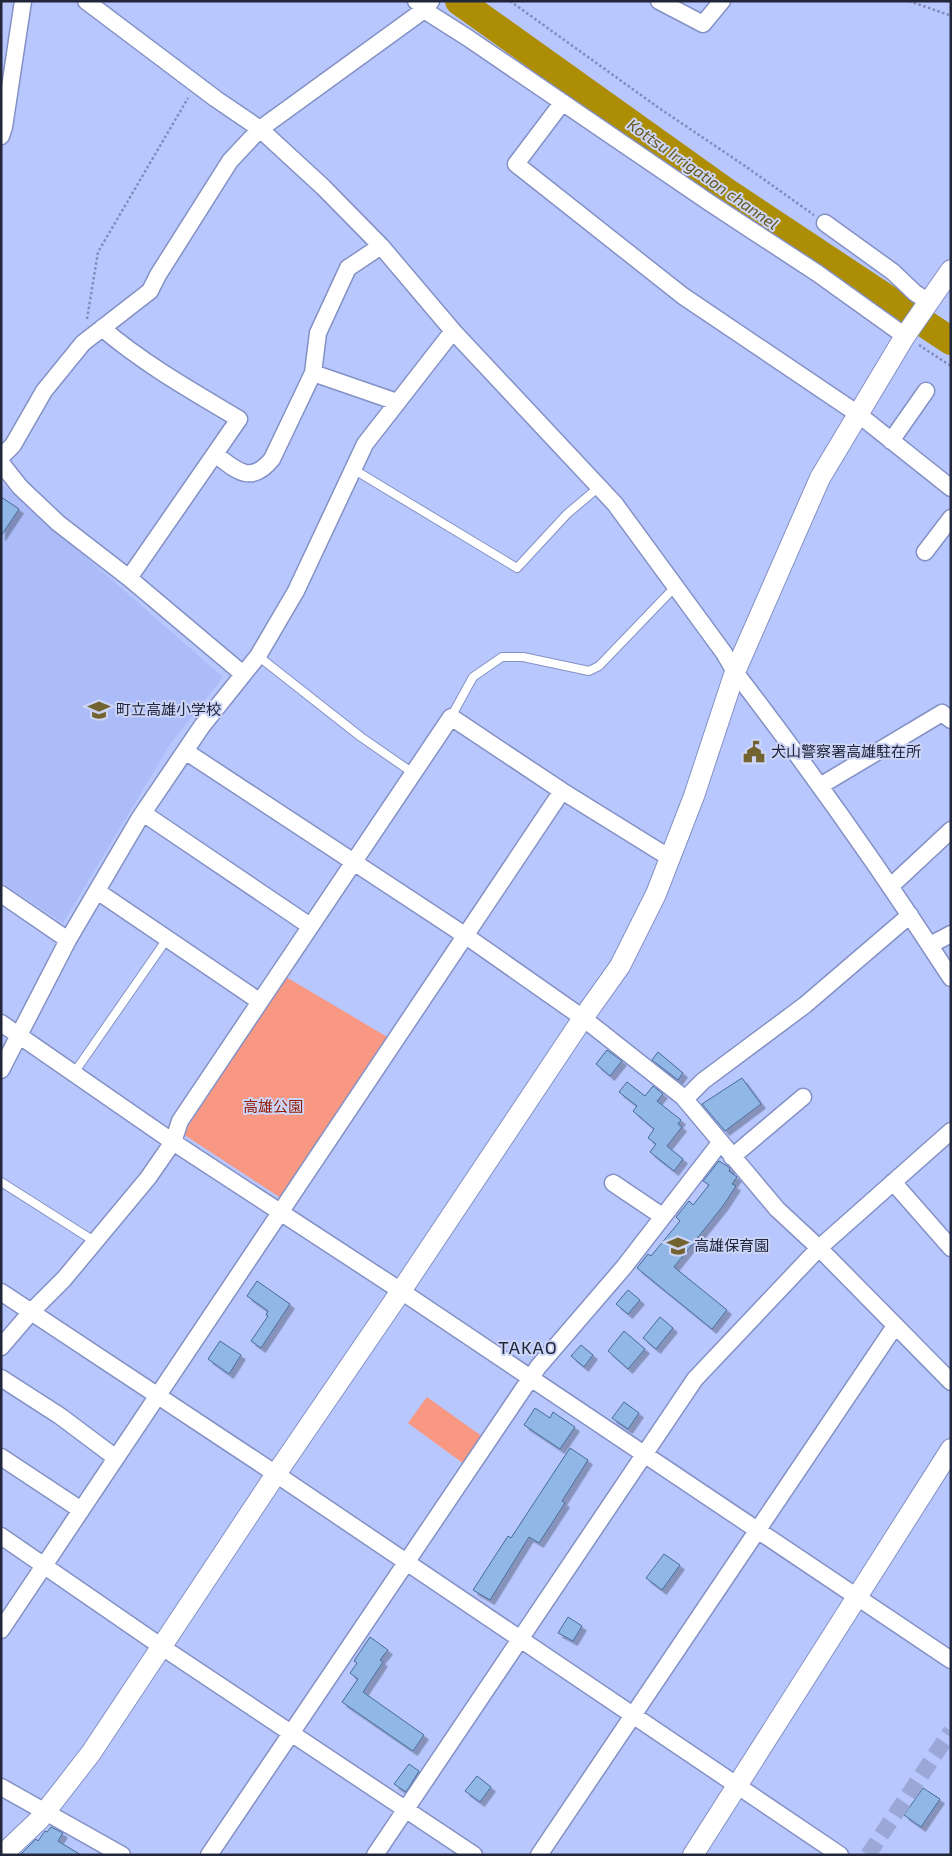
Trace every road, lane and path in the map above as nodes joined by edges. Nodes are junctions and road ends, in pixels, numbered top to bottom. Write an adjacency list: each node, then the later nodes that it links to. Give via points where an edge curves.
1 (23, 1): 14 (street)
2 (86, 1): 11 (street)
3 (510, 1): 15 (path)
4 (659, 1): 5 (street, via 703,24)
5 (722, 1)
6 (909, 1): 10 (path)
7 (946, 1): 8 (path)
8 (951, 3)
9 (424, 4): 12 (street); 13 (street)
10 (949, 14)
11 (196, 84): 13 (street); 22 (path, via 98,252)
12 (562, 103): 21 (street); 27 (street, via 516,164 683,296)
13 (260, 129): 16 (street); 19 (street, via 230,161 150,291)
14 (1, 136)
15 (825, 223): 18 (street, via 893,272)
16 (381, 246): 20 (street); 24 (street, via 348,268 318,333)
17 (951, 270): 18 (street)
18 (927, 304): 21 (street)
19 (102, 328): 22 (street); 29 (street, via 164,375 239,419)
20 (454, 331): 26 (street); 33 (street)
21 (908, 332): 23 (path); 27 (street)
22 (83, 343): 30 (street, via 44,391 13,446)
23 (951, 366)
24 (313, 373): 26 (street); 29 (street, via 264,469 253,474 240,472)
25 (926, 391): 28 (street)
26 (397, 402): 32 (street, via 365,444)
27 (858, 414): 28 (street); 40 (street, via 820,478)
28 (891, 441): 34 (street)
29 (215, 454): 37 (street)
30 (1, 457)
31 (1, 463): 37 (street, via 20,487 58,523)
32 (353, 469): 33 (lane, via 517,568 567,514); 39 (street, via 296,590)
33 (599, 487): 38 (street)
34 (951, 488)
35 (951, 518): 36 (street)
36 (925, 552)
37 (129, 578): 41 (street)
38 (676, 586): 40 (street); 42 (lane, via 599,666 589,671 523,657 502,657 473,676)
39 (258, 656): 41 (street); 45 (lane, via 361,737)
40 (735, 672): 46 (street); 50 (street)
41 (243, 674): 44 (street)
42 (451, 717): 45 (street); 47 (street)
43 (951, 720): 46 (street, via 942,713)
44 (185, 751): 48 (street); 51 (street)
45 (413, 773): 51 (street)
46 (820, 786): 52 (street)
47 (562, 791): 50 (street); 58 (street)
48 (143, 813): 53 (street); 56 (street)
49 (951, 830): 52 (street)
50 (670, 858): 64 (street, via 620,966)
51 (353, 861): 56 (street); 58 (street)
52 (891, 886): 55 (street)
53 (97, 891): 59 (street); 60 (street)
54 (1, 894): 60 (street)
55 (910, 915): 61 (street); 70 (street, via 805,1005 703,1081)
56 (310, 926): 63 (street)
57 (951, 934): 61 (street)
58 (466, 936): 64 (street); 78 (street)
59 (167, 938): 63 (street); 68 (lane)
60 (68, 940): 66 (street)
61 (930, 945): 62 (street)
62 (951, 978)
63 (259, 1001): 72 (street, via 180,1121)
64 (583, 1018): 70 (street); 83 (street)
65 (1, 1023): 66 (street)
66 (20, 1035): 67 (street); 68 (street)
67 (1, 1070)
68 (74, 1073): 72 (street)
69 (803, 1097): 74 (street)
70 (684, 1099): 73 (street)
71 (951, 1131): 76 (street)
72 (173, 1142): 78 (street); 80 (street, via 148,1178)
73 (720, 1143): 74 (street); 79 (street)
74 (732, 1157): 81 (street, via 777,1209)
75 (1, 1182): 80 (lane)
76 (893, 1182): 81 (street); 82 (street)
77 (613, 1183): 79 (street)
78 (281, 1212): 83 (street); 91 (street)
79 (662, 1216): 89 (street, via 624,1267)
80 (94, 1241): 85 (street, via 64,1279)
81 (819, 1248): 86 (street); 93 (street, via 695,1379)
82 (951, 1248)
83 (401, 1291): 89 (street); 96 (street)
84 (1, 1292): 85 (street)
85 (31, 1312): 87 (street); 91 (street)
86 (895, 1326): 90 (street); 98 (street)
87 (1, 1347)
88 (1, 1378): 95 (street)
89 (530, 1379): 93 (street); 100 (street)
90 (951, 1382)
91 (158, 1396): 95 (street); 96 (street)
92 (951, 1449): 102 (street)
93 (645, 1454): 98 (street); 104 (street)
94 (1, 1457): 97 (street)
95 (116, 1458): 97 (street)
96 (276, 1474): 100 (street); 105 (street)
97 (81, 1510): 101 (street)
98 (757, 1531): 102 (street); 107 (street)
99 (1, 1536): 101 (street)
100 (407, 1563): 104 (street); 108 (street)
101 (44, 1565): 103 (street); 105 (street)
102 (858, 1597): 106 (street); 109 (street)
103 (1, 1630)
104 (520, 1639): 107 (street); 111 (street)
105 (162, 1647): 108 (street); 112 (street, via 91,1753)
106 (951, 1660)
107 (632, 1716): 109 (street); 118 (street)
108 (292, 1733): 111 (street); 115 (street)
109 (737, 1786): 119 (street); 120 (street)
110 (1, 1787): 112 (street)
111 (406, 1809): 116 (street); 117 (street)
112 (46, 1812): 113 (street); 114 (street)
113 (2, 1855)
114 (122, 1855)
115 (209, 1855)
116 (375, 1855)
117 (474, 1855)
118 (539, 1855)
119 (694, 1855)
120 (840, 1855)

